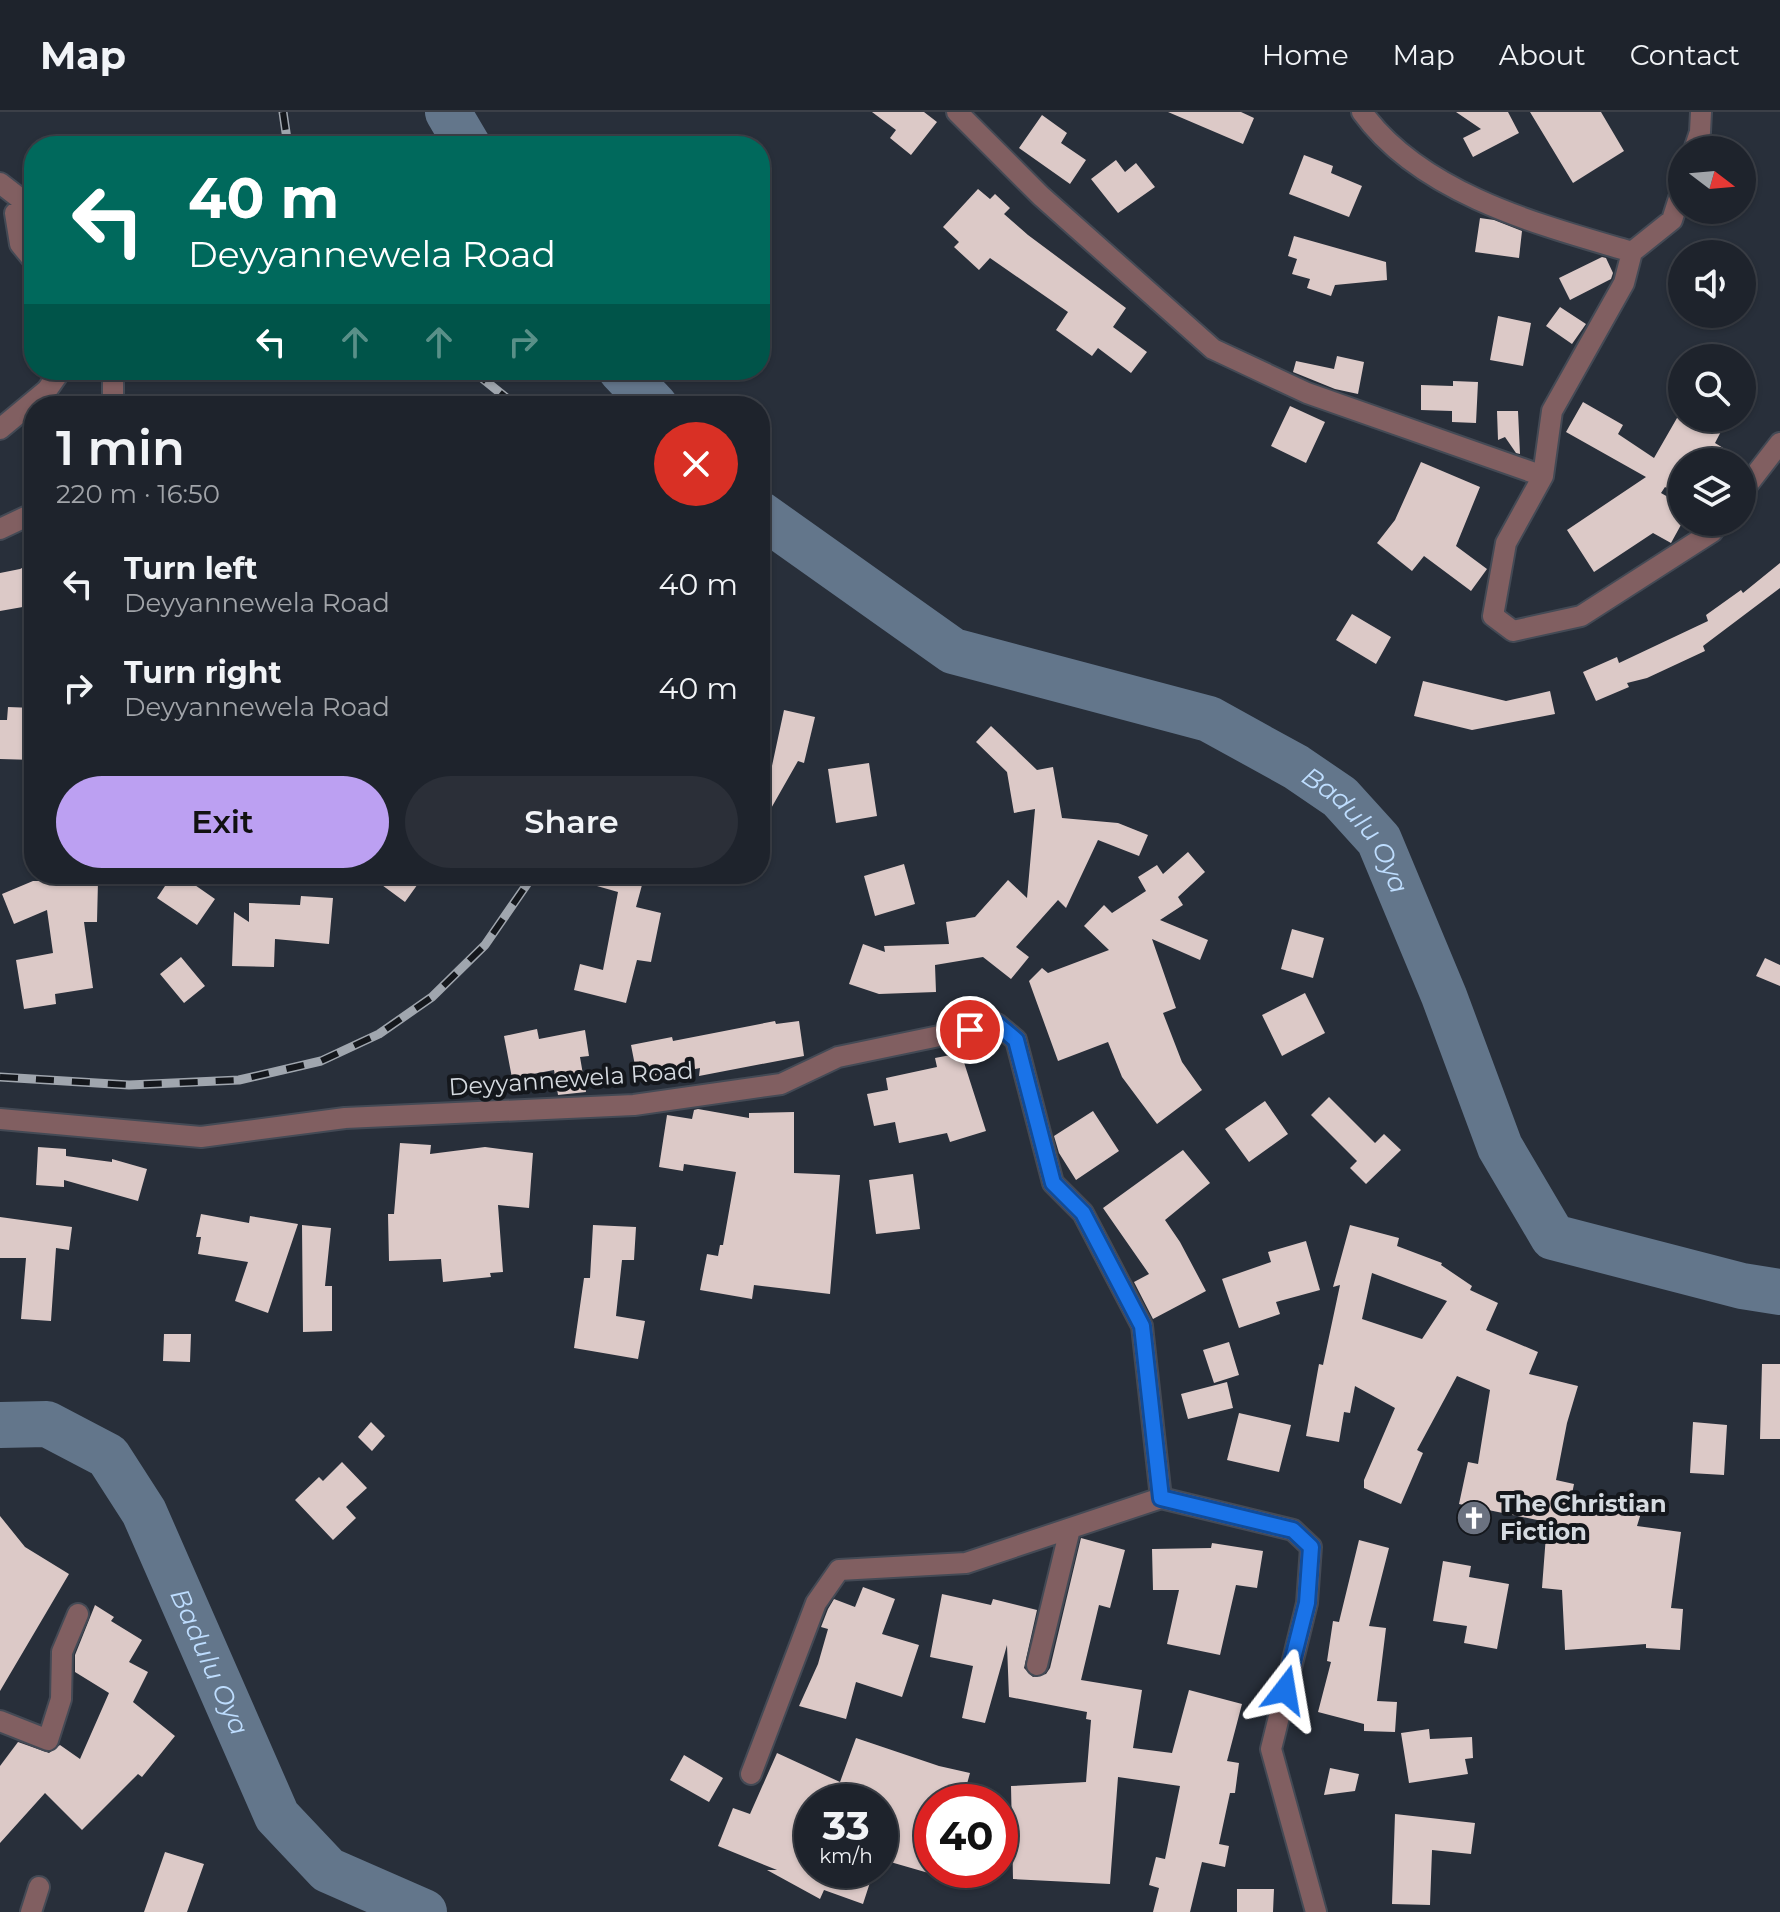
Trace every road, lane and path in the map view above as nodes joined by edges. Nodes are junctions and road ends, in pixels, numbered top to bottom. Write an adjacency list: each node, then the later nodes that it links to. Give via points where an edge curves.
1 (957, 112): 17 (street, via 1041,196 1213,349 1307,393)
2 (1362, 112): 10 (street, via 1414,165 1478,199 1543,226)
3 (1701, 112): 4 (street)
4 (1699, 136)
5 (0, 183): 6 (street)
6 (24, 200)
7 (24, 210): 9 (street, via 15,213)
8 (1668, 223): 10 (street)
9 (24, 249)
10 (1632, 252): 17 (street, via 1624,283 1552,411)
11 (54, 380): 12 (street)
12 (40, 396)
13 (24, 409): 14 (street)
14 (0, 429)
15 (1780, 443): 16 (street)
16 (1756, 474)
17 (1543, 476): 20 (street, via 1506,543 1493,616 1513,631 1581,616)
18 (24, 518): 19 (street)
19 (0, 529)
20 (1706, 536)
21 (0, 1119): 22 (street, Deyyannewela Road, via 201,1137 345,1118 634,1105 781,1084 838,1057 997,1024 1016,1040 1053,1183 1083,1213 1142,1326)
22 (1161, 1498): 23 (street); 30 (street, via 1293,1530 1311,1547 1307,1603 1271,1749)
23 (1070, 1529): 25 (street); 27 (street, via 966,1563 839,1570 816,1603)
24 (78, 1614): 26 (street, via 62,1652 61,1699 48,1740)
25 (1037, 1665)
26 (0, 1721)
27 (751, 1774)
28 (39, 1887): 29 (street)
29 (31, 1912)
30 (1316, 1912)

